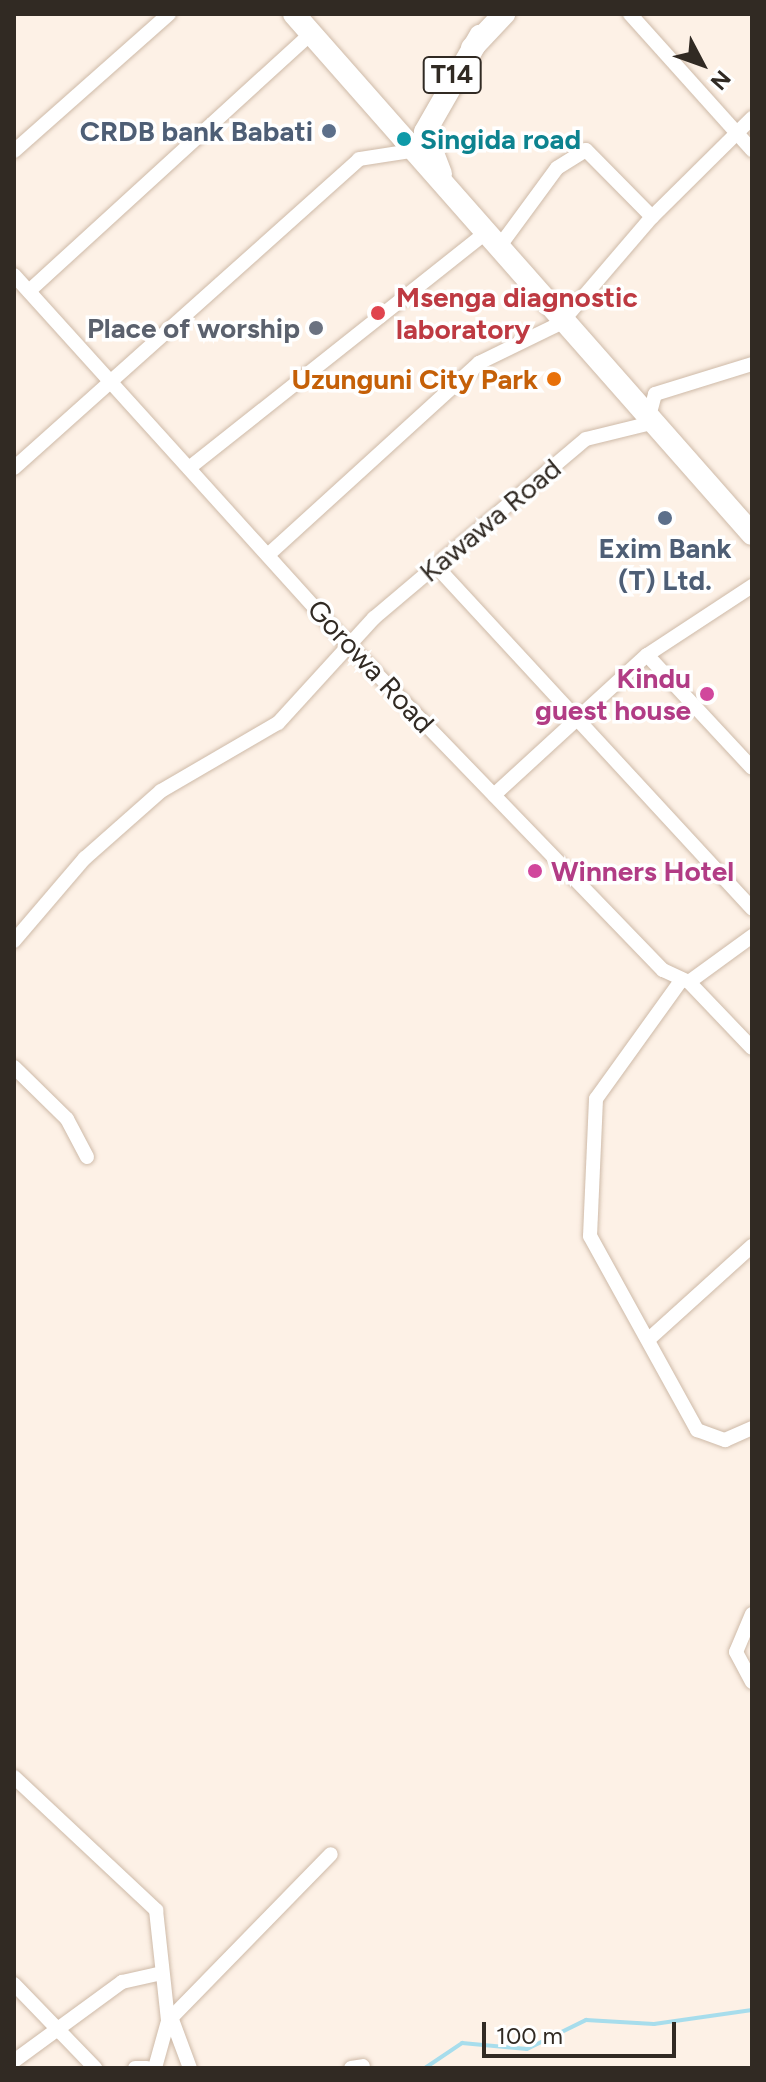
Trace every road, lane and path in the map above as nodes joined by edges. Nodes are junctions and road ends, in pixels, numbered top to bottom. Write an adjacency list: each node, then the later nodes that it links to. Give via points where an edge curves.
1 (169, 14): 11 (street)
2 (294, 14): 5 (highway)
3 (504, 14): 6 (highway, T14)
4 (630, 14): 8 (street)
5 (310, 34): 9 (highway); 16 (street)
6 (480, 36): 9 (highway, T14); 12 (highway, T14, via 425,132)
7 (752, 118): 8 (street)
8 (735, 132): 10 (street); 13 (street)
9 (408, 145): 12 (highway); 19 (street, via 359,159 231,268)
10 (752, 150)
11 (14, 151)
12 (446, 186): 14 (highway)
13 (652, 217): 14 (street, via 586,150 557,168); 17 (street)
14 (492, 240): 17 (highway); 22 (street)
15 (14, 275): 16 (street, Gorowa Road)
16 (29, 291): 19 (street, Gorowa Road)
17 (561, 323): 20 (highway); 24 (street, via 479,363)
18 (752, 364): 20 (street, via 655,394)
19 (110, 386): 21 (street); 22 (street, Gorowa Road)
20 (647, 424): 23 (highway); 25 (street, Kawawa Road, via 586,439)
21 (14, 468)
22 (189, 468): 24 (street, Gorowa Road)
23 (752, 534)
24 (269, 554): 27 (street, Gorowa Road)
25 (436, 566): 27 (street, Kawawa Road); 29 (street)
26 (752, 586): 28 (street)
27 (347, 643): 31 (street, Gorowa Road); 34 (street, Kawawa Road, via 278,723 173,783 85,858)
28 (647, 655): 29 (street); 30 (street)
29 (578, 718): 31 (street); 32 (street)
30 (752, 768)
31 (494, 795): 35 (street, Gorowa Road)
32 (752, 908)
33 (752, 936): 35 (street)
34 (14, 941)
35 (685, 982): 36 (street, Gorowa Road); 40 (street, via 604,1081 591,1127 590,1236 611,1286)
36 (752, 1048)
37 (14, 1067): 38 (street, via 67,1119)
38 (87, 1157)
39 (752, 1246): 40 (street)
40 (649, 1339): 41 (street, via 697,1430 725,1440)
41 (752, 1428)
42 (752, 1614): 43 (street, via 736,1652)
43 (752, 1682)
44 (14, 1777): 46 (street, via 156,1910)
45 (331, 1854): 48 (street)
46 (162, 1973): 48 (street); 49 (street, via 122,1982)
47 (14, 1984): 49 (street)
48 (170, 2019): 54 (street); 55 (street)
49 (55, 2028): 50 (street); 51 (street)
50 (14, 2061)
51 (95, 2068)
52 (135, 2068): 53 (street)
53 (147, 2068)
54 (155, 2068)
55 (190, 2068)

